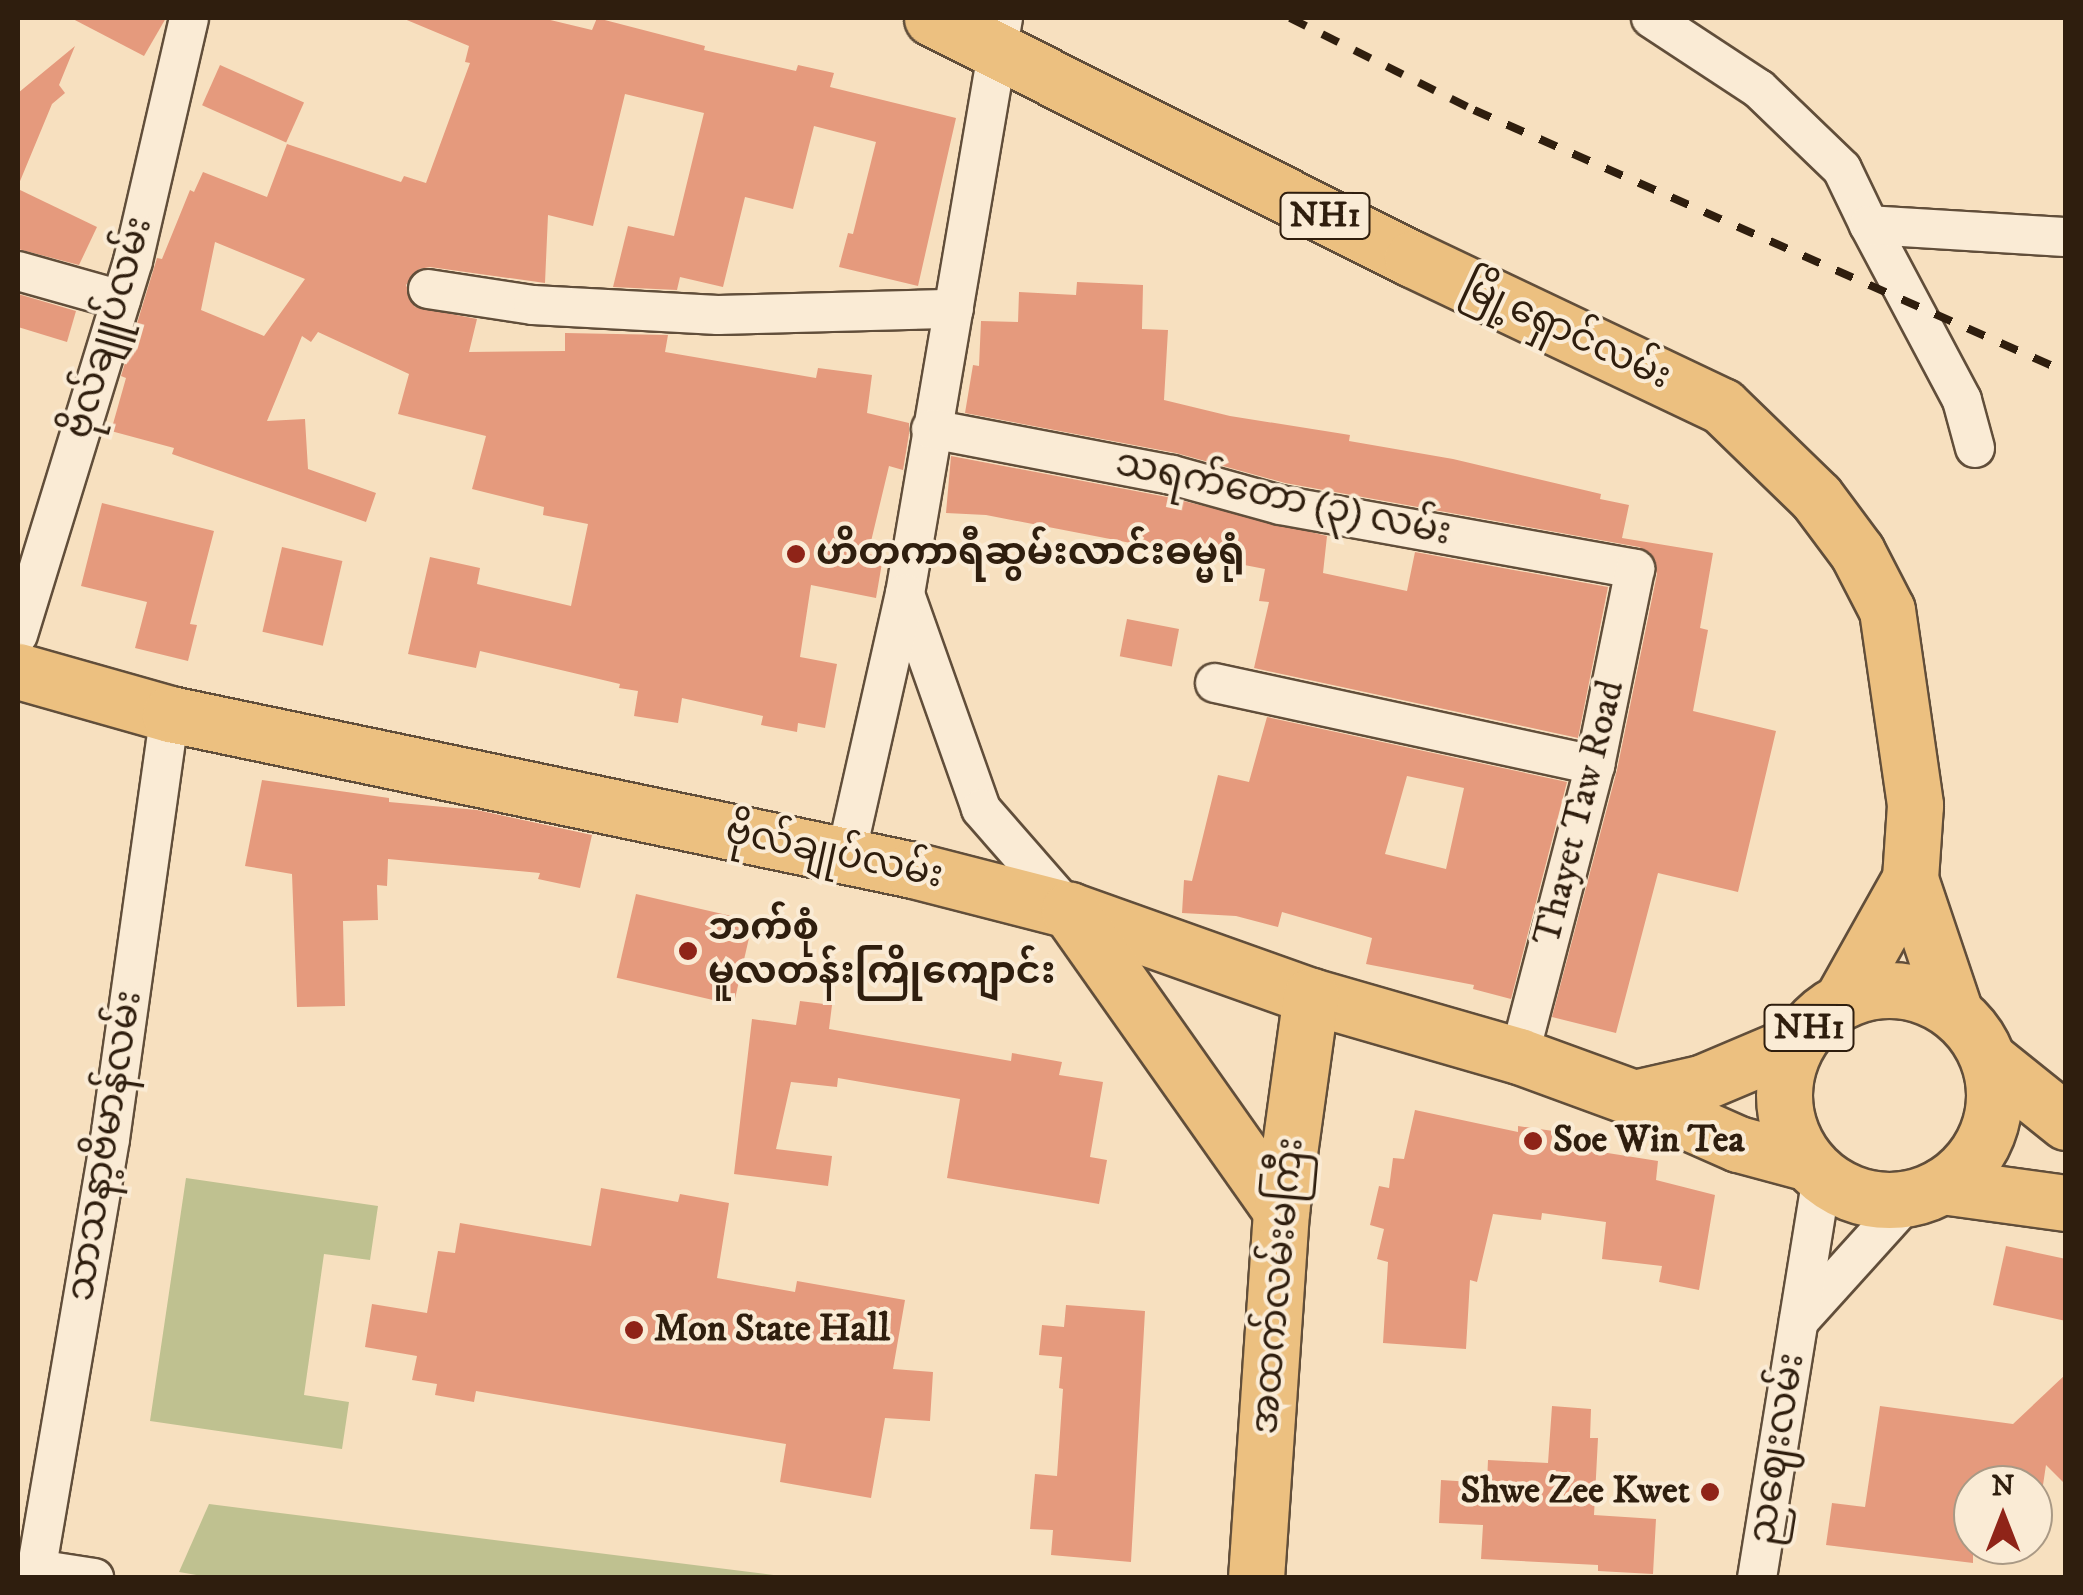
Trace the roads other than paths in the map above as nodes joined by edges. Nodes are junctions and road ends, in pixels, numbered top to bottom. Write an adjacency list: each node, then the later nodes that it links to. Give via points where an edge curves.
1 (190, 18): 9 (street, ဗိုလ်ချူပ်လမ်း)
2 (932, 18): 21 (main road, မြို့ရှောင်လမ်း / NH1, via 1722,406 1816,498 1857,552 1887,610 1915,806)
3 (1003, 18): 10 (street)
4 (1651, 18): 5 (street, via 1759,89 1842,169)
5 (1869, 225): 6 (street); 12 (street, via 1962,400)
6 (2066, 237)
7 (18, 270): 9 (street)
8 (428, 289): 10 (street, via 532,305 718,315)
9 (121, 300): 15 (street, ဗိုလ်ချူပ်လမ်း)
10 (954, 309): 11 (street)
11 (931, 428): 13 (street, သရက်တော (၃) လမ်း, via 1172,475 1280,506); 14 (street)
12 (1976, 448)
13 (1636, 569): 19 (street, Thayet Taw Road)
14 (905, 594): 20 (street); 22 (street, via 981,810)
15 (18, 635)
16 (18, 670): 18 (main road, ဗိုလ်ချုပ်လမ်း)
17 (1215, 683): 19 (street)
18 (170, 714): 20 (main road, ဗိုလ်ချုပ်လမ်း); 36 (street, သာသနာ့ဗိမာန်လမ်း, via 110,1138)
19 (1595, 765): 27 (street, Thayet Taw Road)
20 (846, 855): 22 (main road, ဗိုလ်ချုပ်လမ်း)
21 (1910, 879): 24 (main road, မြို့ရှောင်လမ်း / NH1); 25 (main road, မြို့ရှောင်လမ်း / NH1)
22 (1069, 910): 23 (main road, ဗိုလ်ချုပ်လမ်း); 34 (main road)
23 (1311, 996): 27 (main road, ဗိုလ်ချုပ်လမ်း); 34 (main road, အထက်လမ်းမကြီး)
24 (1842, 1000): 25 (main road, NH1, via 1900,990); 26 (main road, NH1)
25 (1955, 1013): 28 (main road, NH1)
26 (1798, 1042): 29 (main road, via 1700,1083); 31 (main road, NH1, via 1786,1072 1784,1104 1791,1135)
27 (1519, 1056): 29 (main road, ဗိုလ်ချုပ်လမ်း)
28 (1989, 1060): 30 (main road, NH1); 32 (main road, via 1994,1096 1988,1131 1970,1162)
29 (1634, 1098): 31 (main road, ဗိုလ်ချုပ်လမ်း)
30 (2066, 1122)
31 (1815, 1170): 32 (main road, via 1864,1196); 35 (street, ညဈေးလမ်း)
32 (1926, 1192): 33 (main road); 35 (street, ညဈေးလမ်း)
33 (2066, 1203)
34 (1281, 1212): 38 (main road, အထက်လမ်းမကြီး)
35 (1799, 1322): 39 (street, ညဈေးလမ်း)
36 (36, 1573): 37 (street)
37 (94, 1578)
38 (1256, 1578)
39 (1757, 1578)

